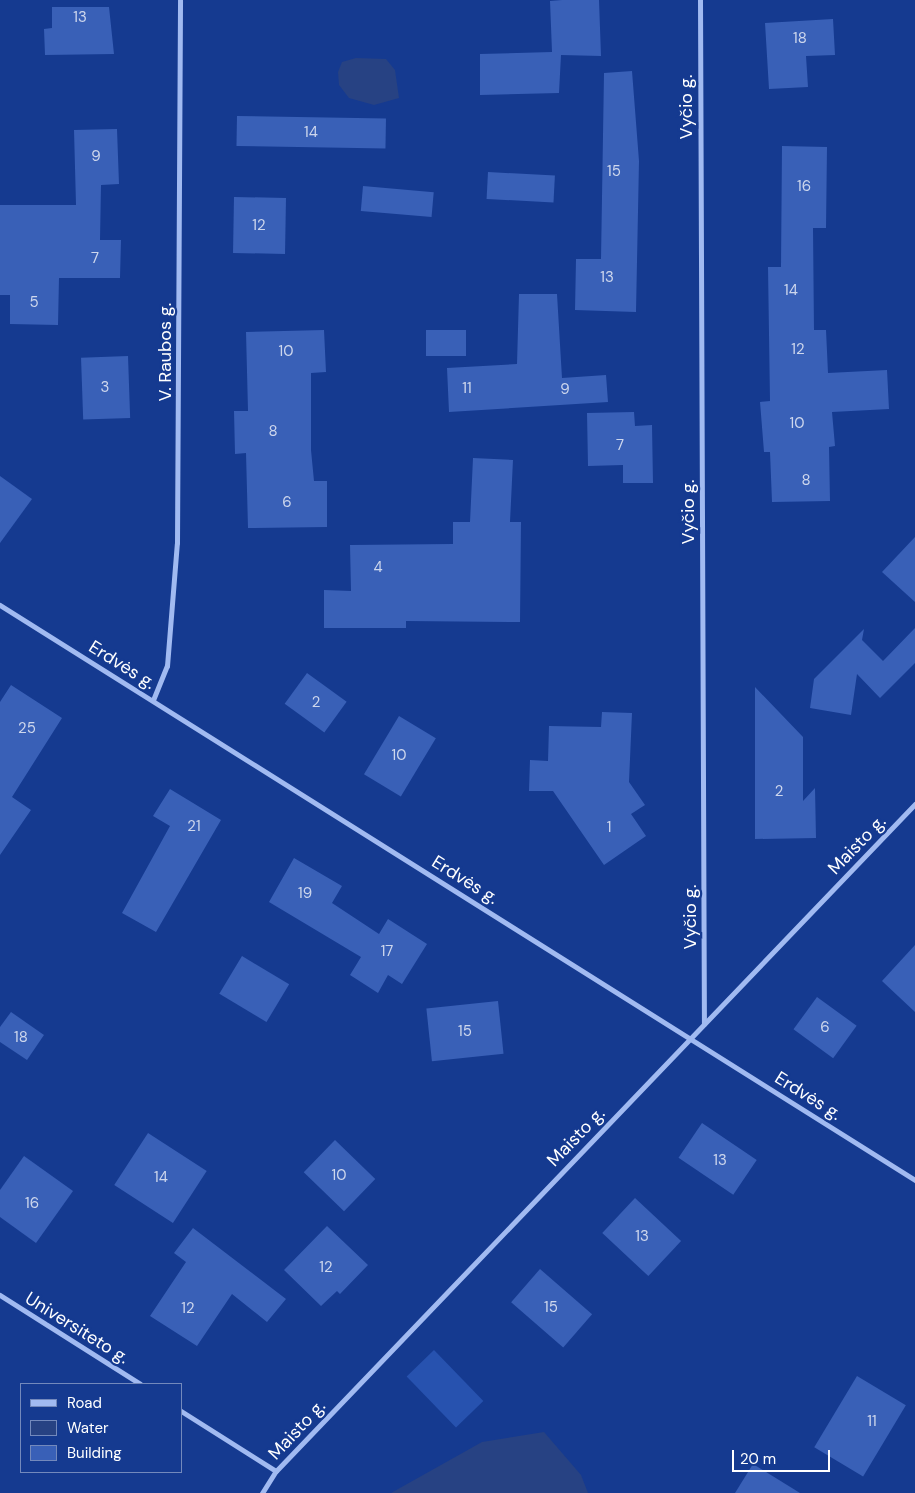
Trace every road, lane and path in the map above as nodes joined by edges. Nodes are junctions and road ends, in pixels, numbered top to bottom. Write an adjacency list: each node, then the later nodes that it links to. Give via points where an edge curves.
1 (180, 0): 4 (street, V. Raubos g., via 177,543 167,666)
2 (700, 0): 6 (street, Vyčio g.)
3 (0, 605): 4 (street, Erdvės g.)
4 (153, 700): 7 (street, Erdvės g.)
5 (915, 804): 6 (street, Maisto g.)
6 (704, 1024): 7 (street, Maisto g.)
7 (690, 1038): 8 (street, Erdvės g.); 12 (street, Maisto g.)
8 (915, 1180)
9 (0, 1295): 10 (street, Universiteto g.)
10 (138, 1383)
11 (182, 1412): 12 (street)
12 (276, 1471): 13 (street, Maisto g.)
13 (262, 1493)

